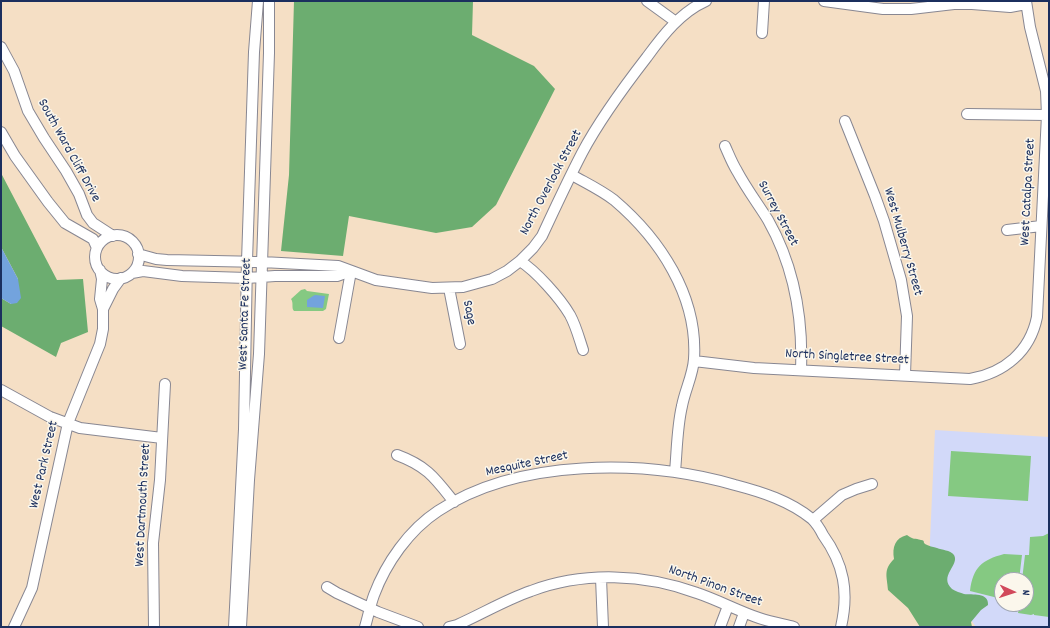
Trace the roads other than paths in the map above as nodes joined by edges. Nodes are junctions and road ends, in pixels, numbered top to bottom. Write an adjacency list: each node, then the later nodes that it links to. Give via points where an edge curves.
1 (258, 1): 22 (street, West Santa Fe Street)
2 (269, 1): 24 (street, West Santa Fe Street)
3 (647, 1): 8 (street)
4 (706, 1): 8 (street, North Overlook Street)
5 (764, 1): 9 (street)
6 (824, 1): 7 (street, via 883,10 954,4 1010,7)
7 (1026, 2): 12 (street, West Catalpa Street, via 1046,91)
8 (676, 22): 16 (street, North Overlook Street, via 627,83 603,118)
9 (762, 33)
10 (1, 47): 19 (street, South Ward Cliff Drive, via 14,71 28,111 66,171 87,215 93,223)
11 (967, 114): 12 (street)
12 (1047, 115): 17 (street, West Catalpa Street)
13 (845, 121): 40 (street, West Mulberry Street, via 878,202 901,280 906,316)
14 (1, 132): 20 (street, via 15,156 65,223 93,239)
15 (725, 146): 38 (street, Surrey Street, via 737,172 768,221 788,266 799,315)
16 (572, 174): 23 (street, North Overlook Street, via 542,236); 37 (street, via 614,200 662,252 688,307 694,338)
17 (1041, 226): 18 (street); 31 (street, West Catalpa Street)
18 (1007, 230)
19 (113, 236): 20 (street, via 106,238); 21 (street, South Ward Cliff Drive, via 120,235 132,241)
20 (97, 248): 25 (street, via 95,255)
21 (138, 254): 22 (street, North Overlook Street, via 156,260); 27 (street, via 136,267)
22 (247, 261): 24 (street, North Overlook Street); 30 (street, West Santa Fe Street)
23 (520, 261): 32 (street, North Overlook Street, via 492,279); 36 (street, via 526,264 570,315)
24 (262, 262): 26 (street, North Overlook Street, via 338,266); 28 (street, West Santa Fe Street)
25 (100, 270): 29 (street, via 111,278); 33 (street, West Park Street, via 100,299)
26 (351, 271): 28 (street, via 337,276); 32 (street, North Overlook Street, via 376,280); 34 (street)
27 (132, 273): 29 (street); 30 (street, via 143,271 182,276)
28 (261, 277): 30 (street); 59 (street, West Santa Fe Street)
29 (121, 278): 33 (street, West Park Street)
30 (247, 278): 58 (street, West Santa Fe Street, via 244,428)
31 (1044, 283): 39 (street, West Catalpa Street, via 1031,339 1022,351)
32 (449, 288): 35 (street, Sage)
33 (103, 309): 43 (street, West Park Street, via 100,344)
34 (339, 338)
35 (460, 344)
36 (583, 350)
37 (694, 362): 38 (street, North Singletree Street); 46 (street, via 681,407)
38 (801, 370): 40 (street, North Singletree Street)
39 (998, 371): 40 (street, North Singletree Street, via 970,379)
40 (905, 375)
41 (165, 384): 44 (street, West Dartmouth Street)
42 (1, 390): 43 (street, via 34,410)
43 (68, 423): 44 (street, via 80,428); 56 (street, West Park Street, via 32,588)
44 (162, 438): 57 (street, West Dartmouth Street, via 154,543)
45 (397, 455): 48 (street, via 424,468)
46 (675, 472): 48 (street, Mesquite Street, via 599,467 543,473 487,487); 49 (street, Mesquite Street, via 717,479 768,495 794,507)
47 (872, 484): 49 (street, via 842,495)
48 (454, 502): 53 (street, Mesquite Street, via 420,525 399,550 380,581)
49 (813, 520): 67 (street, Mesquite Street, via 832,546 840,567 845,598)
50 (601, 578): 52 (street, North Pinon Street, via 634,578 673,585); 55 (street, North Pinon Street, via 541,587 508,600); 63 (street)
51 (326, 587): 53 (street)
52 (728, 606): 54 (street, North Pinon Street); 64 (street)
53 (370, 608): 60 (street, Mesquite Street); 61 (street)
54 (744, 613): 65 (street); 66 (street, North Pinon Street)
55 (475, 623): 62 (street, North Pinon Street)
56 (14, 627)
57 (154, 627)
58 (234, 627)
59 (241, 627)
60 (365, 627)
61 (418, 627)
62 (449, 627)
63 (604, 627)
64 (720, 627)
65 (739, 627)
66 (794, 627)
67 (841, 627)

